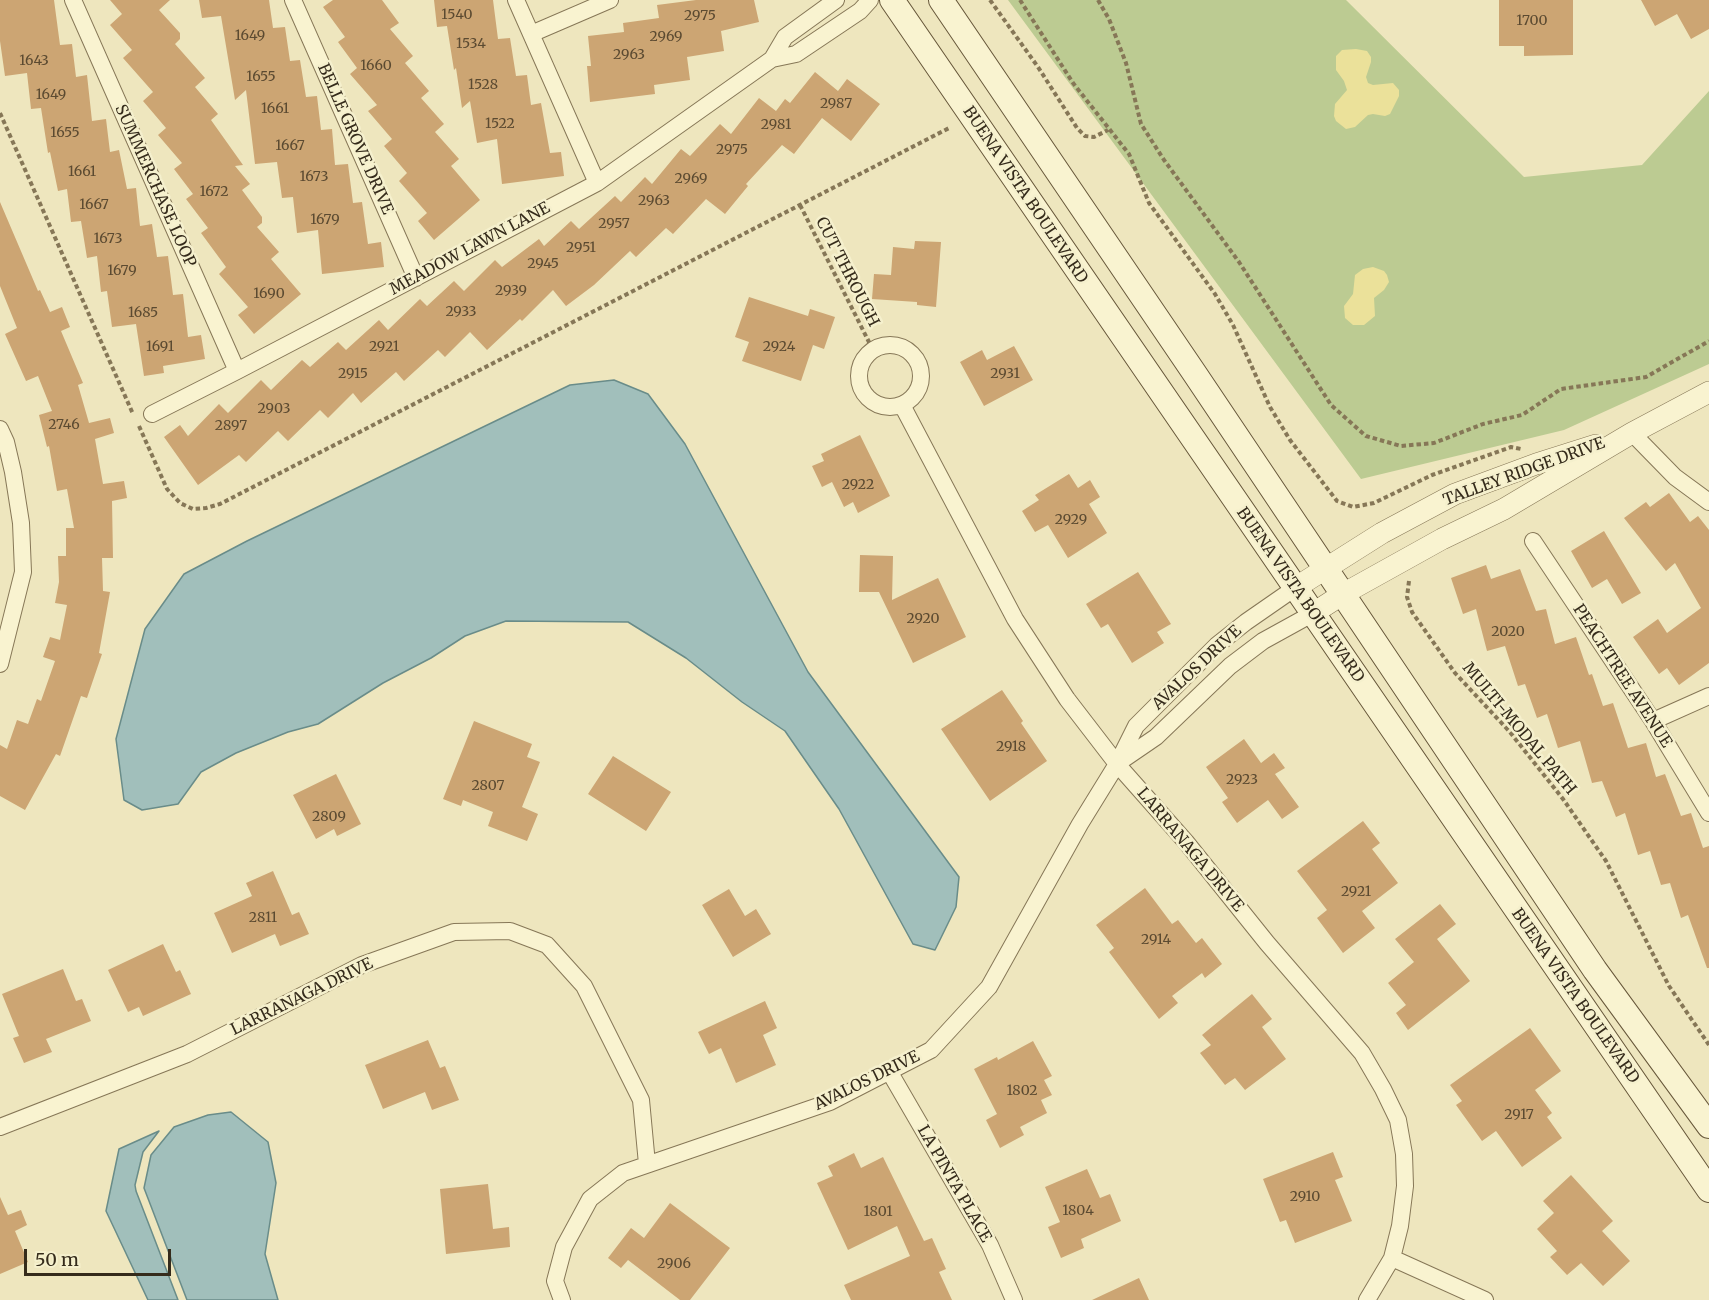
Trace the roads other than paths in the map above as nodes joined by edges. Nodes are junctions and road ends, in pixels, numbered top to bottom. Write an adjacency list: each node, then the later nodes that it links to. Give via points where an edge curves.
1 (73, 0): 13 (street, SUMMERCHASE LOOP)
2 (293, 0): 12 (street, BELLE GROVE DRIVE)
3 (610, 0): 9 (street)
4 (836, 0): 10 (street, MEADOW LAWN LANE, via 785,37)
5 (870, 0): 10 (street, MEADOW LAWN LANE, via 796,54)
6 (892, 0): 22 (main road, BUENA VISTA BOULEVARD)
7 (941, 0): 21 (main road, BUENA VISTA BOULEVARD)
8 (518, 1): 9 (street)
9 (531, 34): 11 (street)
10 (772, 59): 11 (street, MEADOW LAWN LANE)
11 (597, 183): 12 (street, MEADOW LAWN LANE)
12 (416, 278): 13 (street, MEADOW LAWN LANE)
13 (237, 371): 16 (street, MEADOW LAWN LANE)
14 (1709, 392): 18 (street, TALLEY RIDGE DRIVE)
15 (902, 405): 15 (street, via 892,408 873,402 860,386 861,366 873,350 893,345 912,353 918,362 921,382 911,400); 29 (street, LARRANAGA DRIVE, via 1015,619 1067,699)
16 (152, 414)
17 (0, 429): 24 (street, via 13,472 23,572)
18 (1632, 433): 19 (street, via 1675,477); 21 (street, TALLEY RIDGE DRIVE, via 1455,494); 23 (street, TALLEY RIDGE DRIVE, via 1504,509)
19 (1709, 502)
20 (1533, 541): 28 (street, PEACHTREE AVENUE)
21 (1326, 568): 22 (street, TALLEY RIDGE DRIVE); 23 (main road, BUENA VISTA BOULEVARD)
22 (1295, 588): 25 (main road, BUENA VISTA BOULEVARD); 29 (street, AVALOS DRIVE, via 1217,645 1171,690 1136,726)
23 (1343, 594): 25 (street, TALLEY RIDGE DRIVE); 32 (main road, BUENA VISTA BOULEVARD, via 1595,970)
24 (7, 606): 26 (street)
25 (1312, 614): 29 (street, AVALOS DRIVE, via 1263,641 1230,666 1156,737); 35 (main road, BUENA VISTA BOULEVARD)
26 (0, 664)
27 (1709, 696): 28 (street)
28 (1653, 721): 30 (street, PEACHTREE AVENUE)
29 (1117, 764): 31 (street, AVALOS DRIVE, via 989,987 931,1050); 36 (street, LARRANAGA DRIVE, via 1362,1053 1383,1089 1398,1120 1404,1154 1405,1186)
30 (1709, 813)
31 (890, 1071): 34 (street, AVALOS DRIVE, via 830,1102); 38 (street, LA PINTA PLACE, via 990,1245)
32 (1709, 1126)
33 (0, 1127): 34 (street, LARRANAGA DRIVE, via 187,1054 362,965 454,932 510,932 547,945 584,986 641,1100)
34 (647, 1164): 37 (street, AVALOS DRIVE, via 623,1173 590,1199 564,1247 555,1281)
35 (1709, 1190)
36 (1392, 1258): 39 (street, LARRANAGA DRIVE); 40 (street)
37 (562, 1300)
38 (1014, 1300)
39 (1366, 1300)
40 (1485, 1300)

